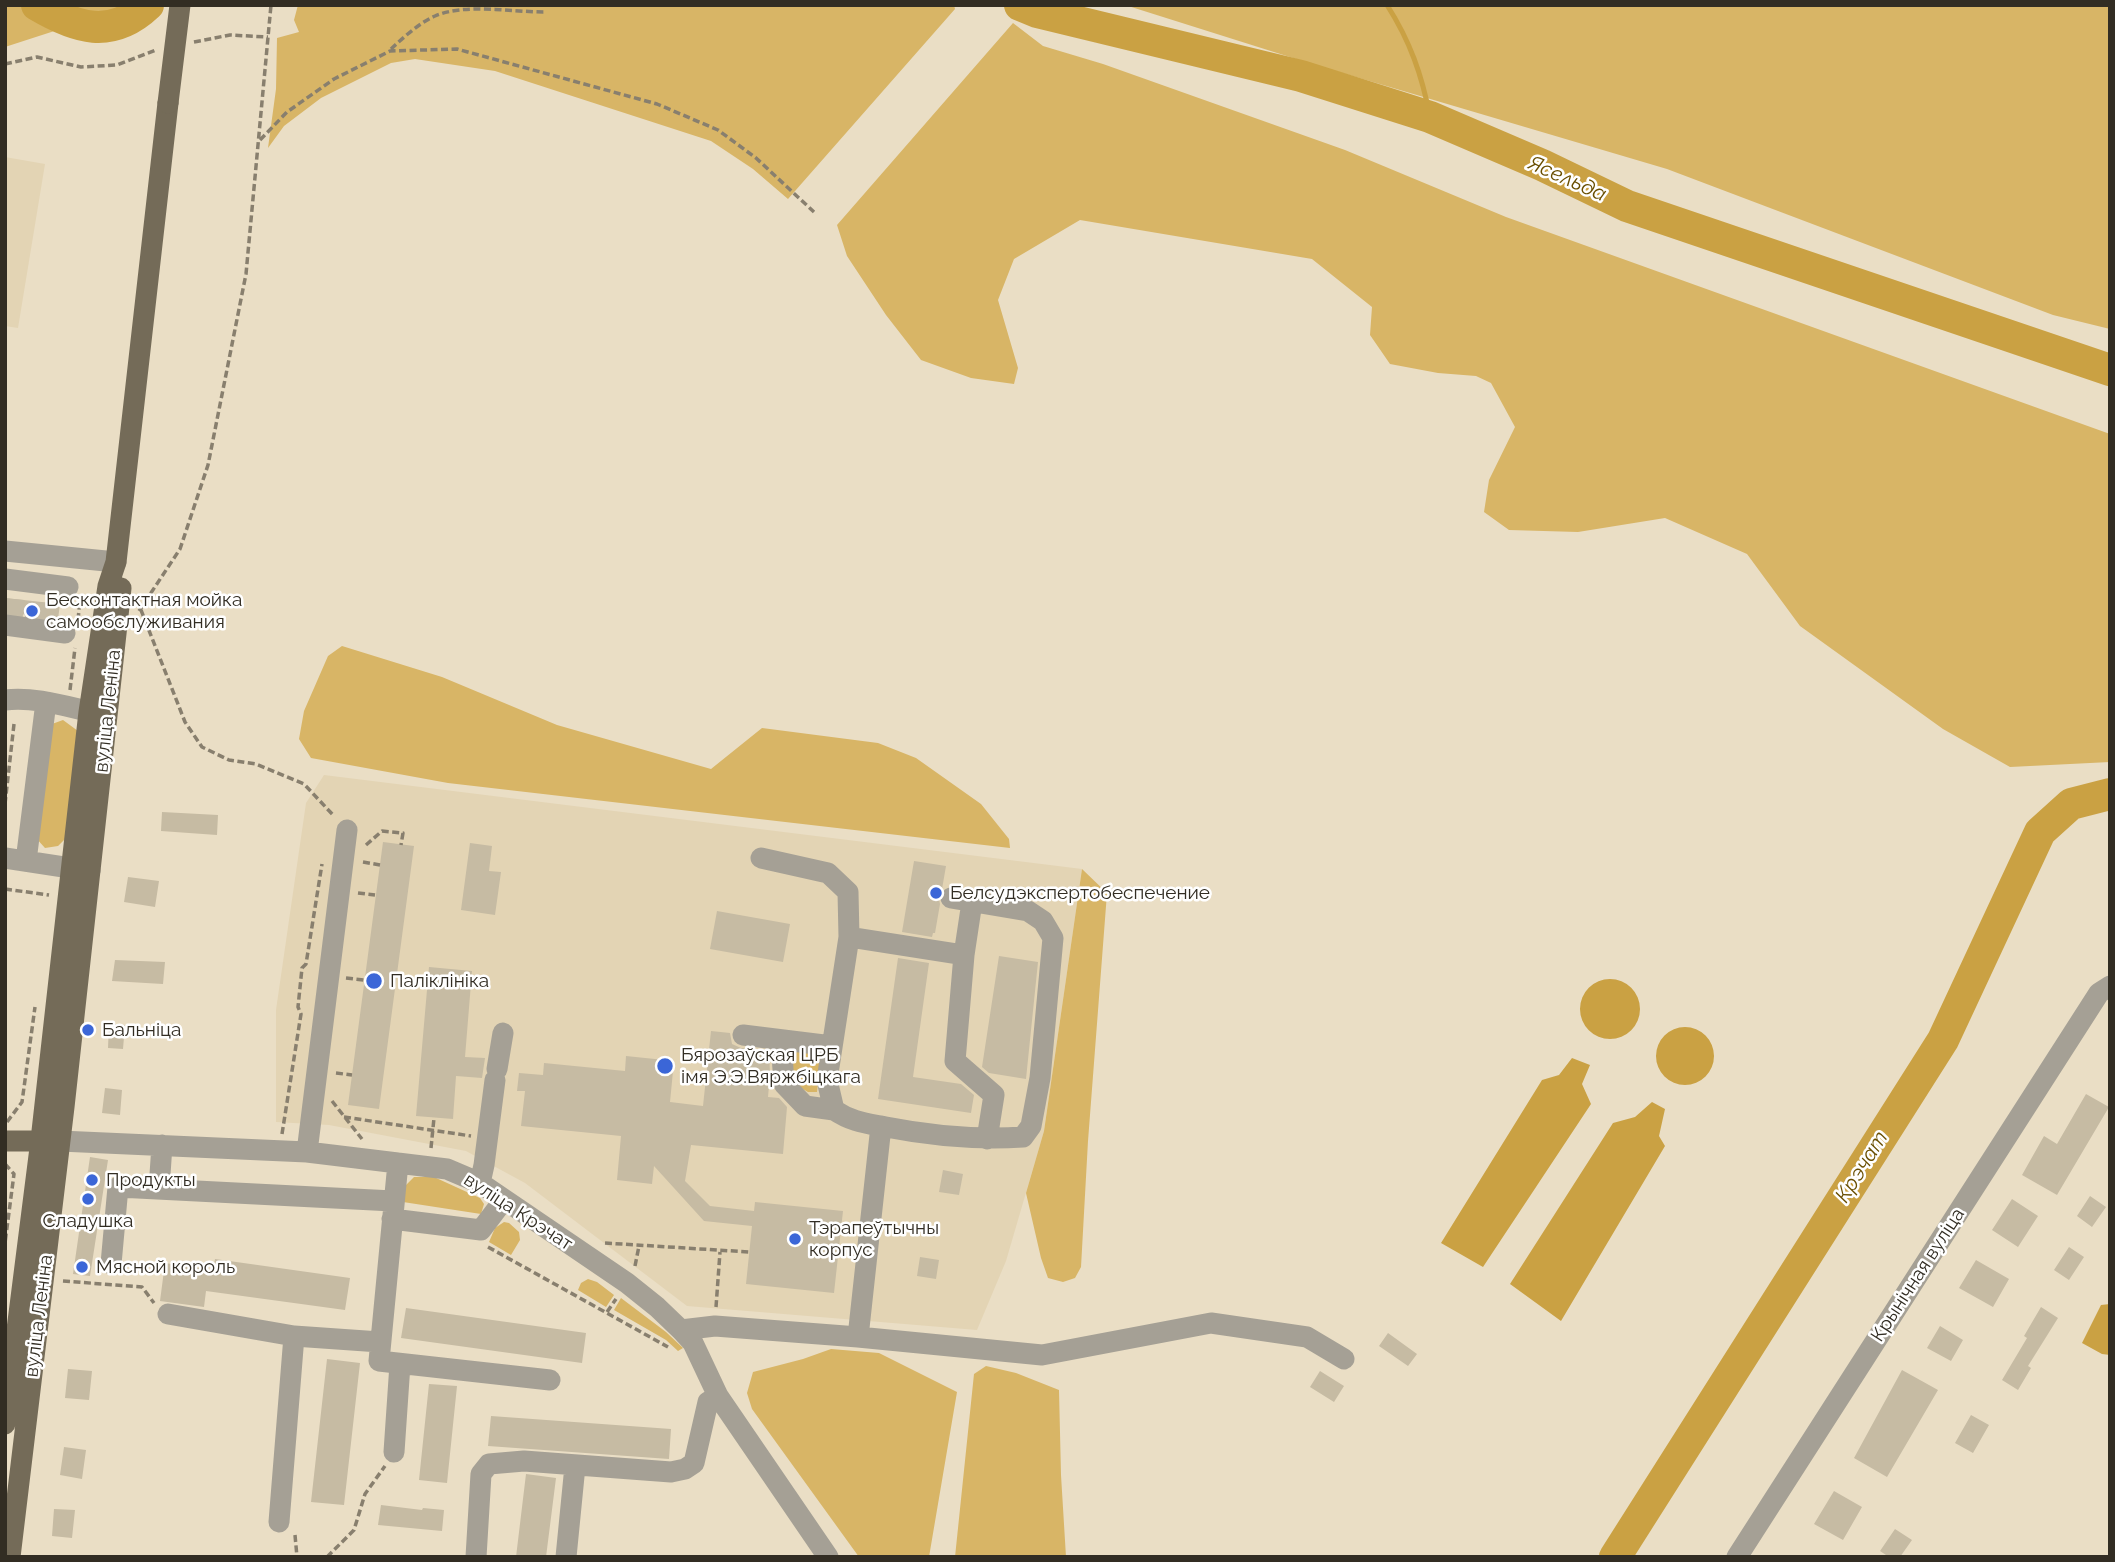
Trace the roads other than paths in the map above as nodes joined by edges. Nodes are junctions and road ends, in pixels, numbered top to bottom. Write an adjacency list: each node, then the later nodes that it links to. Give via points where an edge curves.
1 (180, 5): 3 (main road, вуліца Леніна, bridge)
2 (5, 551): 3 (street)
3 (117, 562): 7 (main road, вуліца Леніна, via 121,589)
4 (11, 605): 4 (street, via 48,610)
5 (5, 700): 6 (street)
6 (46, 702): 7 (street); 10 (street)
7 (98, 714): 11 (main road, вуліца Леніна)
8 (347, 830): 27 (street)
9 (761, 858): 14 (street, via 828,873 848,892)
10 (16, 860): 11 (street)
11 (80, 870): 25 (main road, вуліца Леніна)
12 (951, 898): 13 (street)
13 (972, 902): 15 (street); 23 (street, via 1028,911 1043,921 1053,938 1031,1126 1023,1137)
14 (849, 937): 15 (street); 20 (street)
15 (964, 955): 23 (street, via 955,1061 995,1096)
16 (2105, 990): 51 (street, Крынічная вуліца)
17 (503, 1032): 29 (street)
18 (743, 1035): 19 (street)
19 (781, 1040): 20 (street); 21 (street, via 784,1084 805,1106)
20 (832, 1046): 21 (street, via 827,1080)
21 (834, 1110): 22 (street, via 848,1120)
22 (881, 1126): 23 (street, via 933,1136); 37 (street)
23 (987, 1139)
24 (5, 1141): 25 (main road)
25 (50, 1141): 26 (street, вуліца Крэчат); 43 (main road, вуліца Леніна); 47 (main road, вуліца Леніна)
26 (162, 1145): 27 (street, вуліца Крэчат); 30 (street)
27 (307, 1152): 28 (street, вуліца Крэчат)
28 (398, 1163): 29 (street, вуліца Крэчат, via 447,1169); 32 (street)
29 (480, 1183): 31 (street, вуліца Крэчат)
30 (159, 1189): 32 (street); 33 (street, via 118,1187)
31 (503, 1201): 32 (street, via 481,1230); 35 (street, вуліца Крэчат, via 627,1283)
32 (392, 1210): 38 (street)
33 (111, 1264)
34 (168, 1314): 36 (street)
35 (681, 1330): 37 (street, via 715,1326); 42 (street, вуліца Крэчат, via 693,1343)
36 (294, 1336): 38 (street); 46 (street)
37 (858, 1337): 39 (street, via 1042,1355 1211,1323 1307,1337)
38 (380, 1342): 40 (street, via 379,1361)
39 (1344, 1359)
40 (400, 1364): 41 (street); 44 (street)
41 (550, 1380)
42 (718, 1396): 45 (street, via 708,1402 694,1463 685,1469); 50 (street, вуліца Крэчат)
43 (5, 1423)
44 (394, 1452)
45 (575, 1466): 48 (street, via 524,1461 489,1464 481,1474); 49 (street)
46 (279, 1522)
47 (10, 1557)
48 (476, 1557)
49 (566, 1557)
50 (828, 1557)
51 (1737, 1557)

